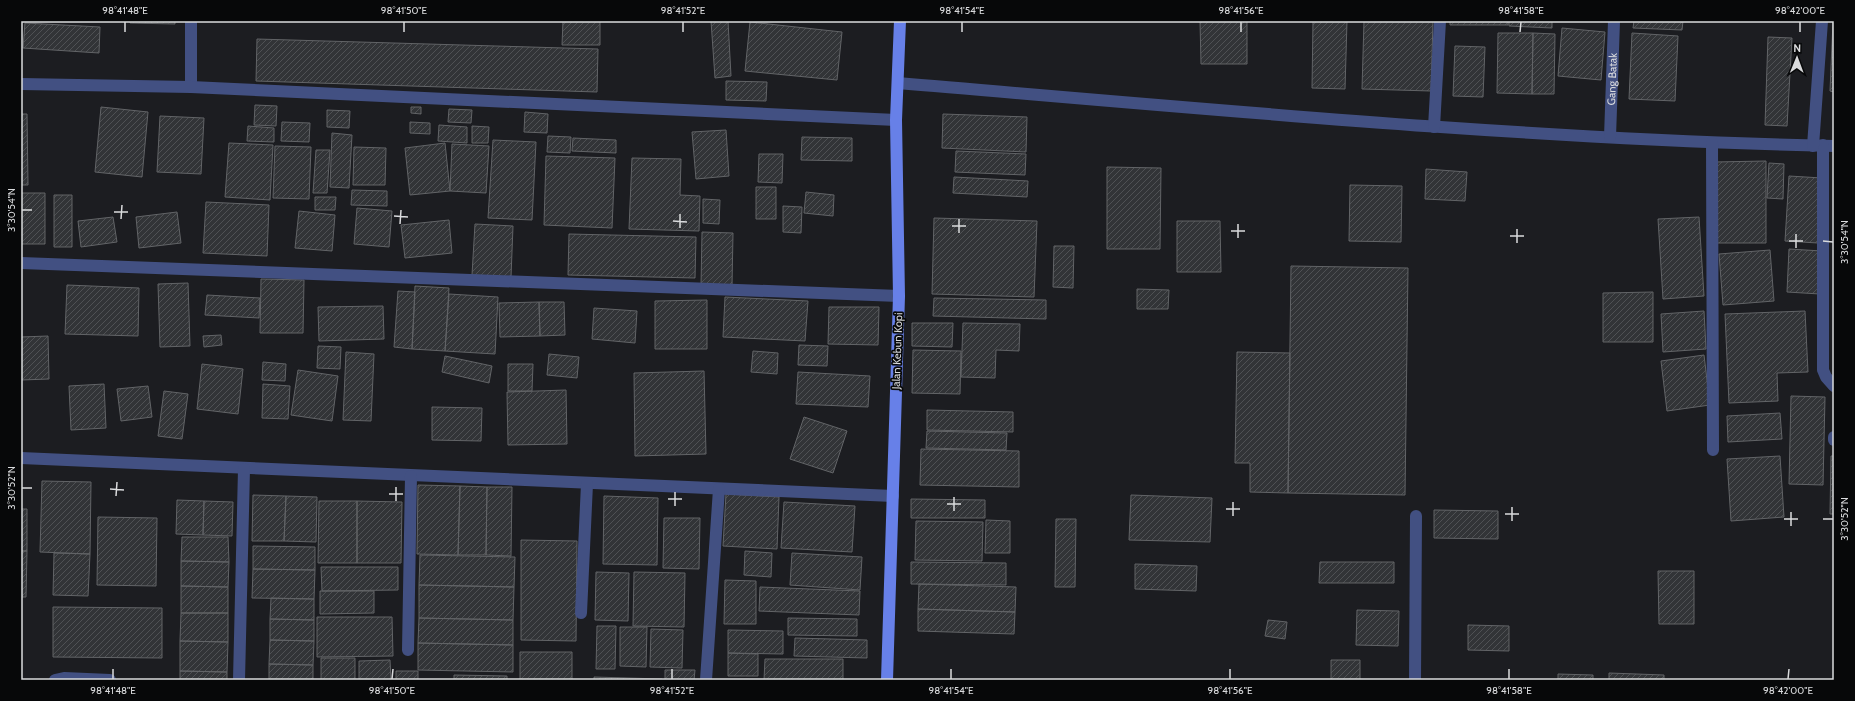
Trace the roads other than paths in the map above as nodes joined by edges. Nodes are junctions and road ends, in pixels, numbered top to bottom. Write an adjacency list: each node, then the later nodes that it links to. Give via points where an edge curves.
1 (191, 21): 8 (street)
2 (900, 21): 6 (main road, Jalan Kebun Kopi)
3 (1440, 21): 10 (street)
4 (1614, 21): 11 (street, Gang Batak)
5 (1822, 21): 13 (street)
6 (898, 83): 9 (main road, Jalan Kebun Kopi); 10 (street)
7 (21, 84): 8 (street)
8 (191, 87): 9 (street)
9 (896, 120): 15 (main road, Jalan Kebun Kopi)
10 (1434, 127): 11 (street)
11 (1610, 137): 12 (street)
12 (1712, 143): 13 (street); 17 (street)
13 (1824, 146): 16 (street, via 1823,370)
14 (21, 263): 15 (street)
15 (899, 296): 23 (main road, Jalan Kebun Kopi)
16 (1834, 386)
17 (1713, 450)
18 (21, 458): 19 (street)
19 (244, 469): 20 (street); 29 (street)
20 (411, 476): 21 (street); 26 (street)
21 (587, 484): 22 (street); 25 (street)
22 (719, 489): 23 (street); 30 (street)
23 (893, 496): 31 (main road, Jalan Kebun Kopi)
24 (1416, 516): 32 (street)
25 (581, 613)
26 (408, 650)
27 (55, 680): 28 (street)
28 (110, 680)
29 (239, 680)
30 (706, 680)
31 (887, 680)
32 (1415, 680)

